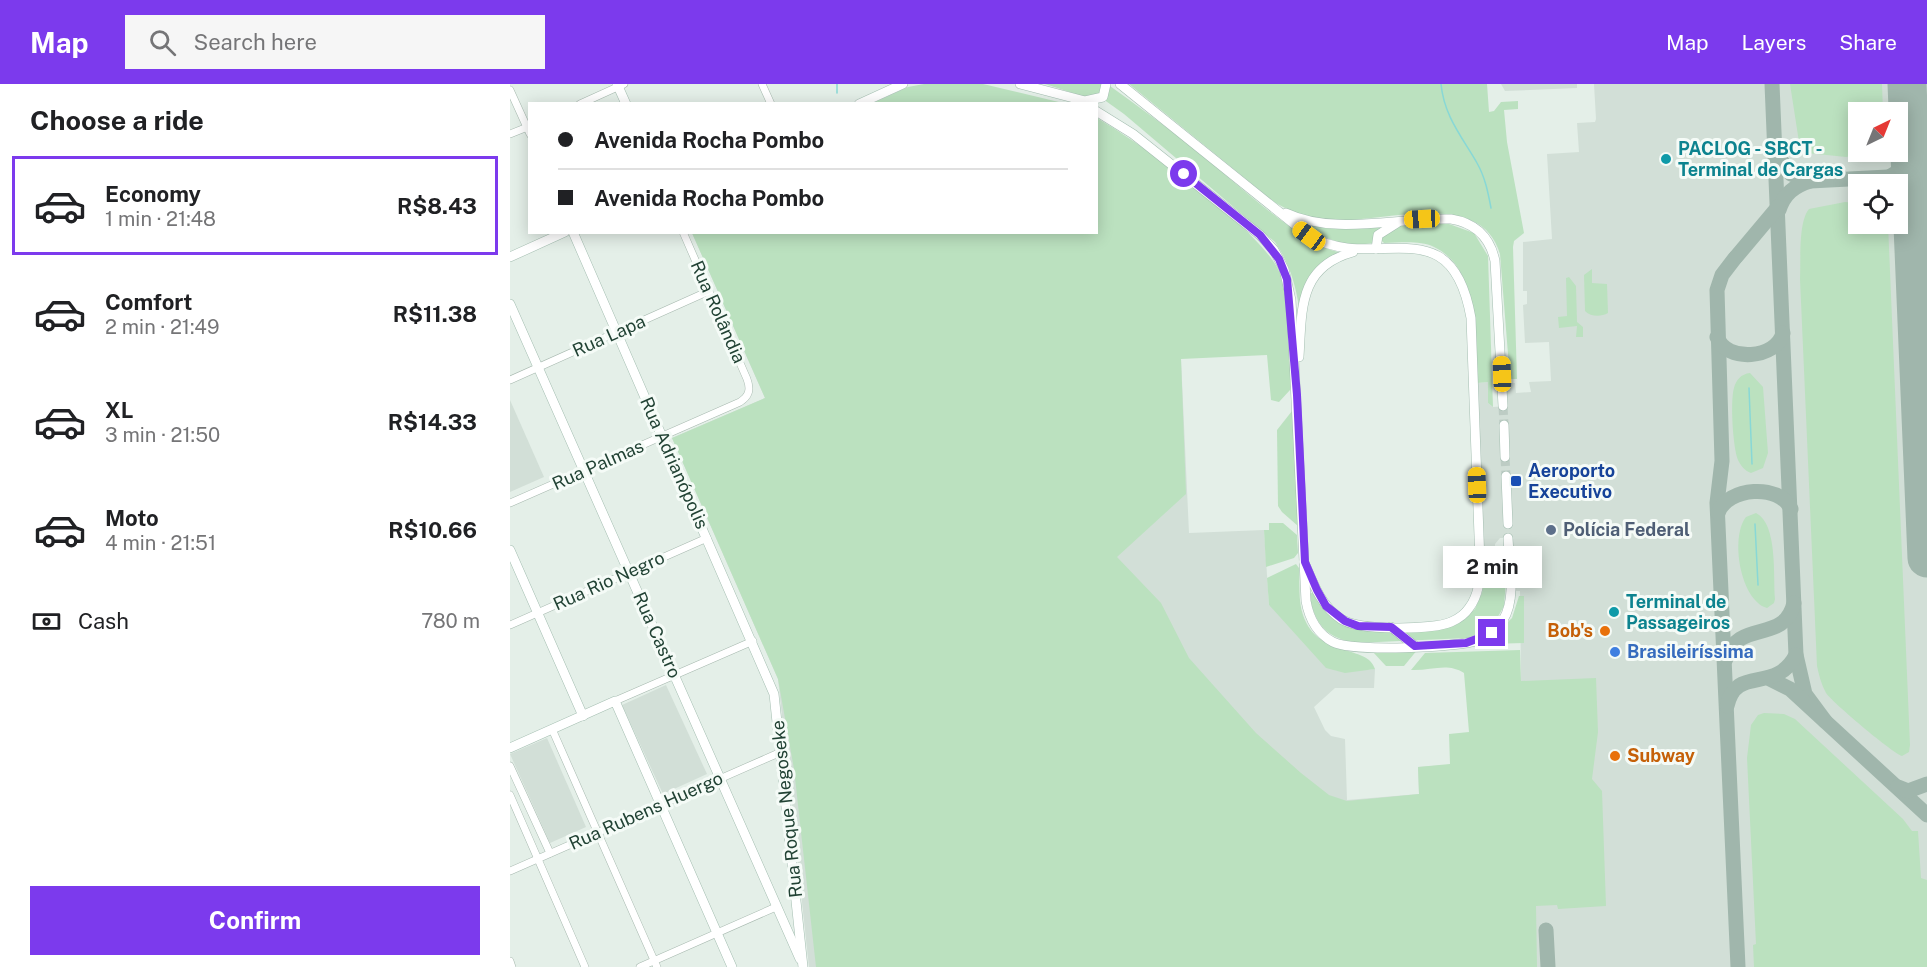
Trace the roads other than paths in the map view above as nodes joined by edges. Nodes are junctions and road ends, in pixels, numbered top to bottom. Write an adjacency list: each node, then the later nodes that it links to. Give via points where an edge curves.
1 (762, 84): 11 (street)
2 (1020, 84): 8 (main road)
3 (1106, 84): 8 (main road, via 1105,94 1099,99)
4 (1120, 84): 17 (main road)
5 (620, 85): 9 (street); 10 (main road)
6 (902, 85): 12 (main road)
7 (510, 90): 15 (street)
8 (1072, 99): 13 (main road)
9 (584, 102)
10 (625, 102)
11 (770, 102)
12 (864, 102)
13 (1078, 102)
14 (1098, 112): 31 (main road, via 1133,134 1251,227 1274,250 1289,288)
15 (528, 129): 16 (street)
16 (510, 134)
17 (1266, 200): 18 (main road, via 1297,218 1319,223); 23 (main road, via 1320,242)
18 (1402, 220): 22 (main road, via 1381,232); 32 (main road, via 1459,220 1477,229 1490,244 1499,306)
19 (561, 234): 24 (main road)
20 (574, 234): 27 (main road, Rua Adrianópolis)
21 (684, 234): 25 (street, Rua Rolândia)
22 (1376, 249): 23 (main road); 47 (main road, via 1414,248 1437,255 1460,280 1471,318 1480,575 1477,593 1469,608 1453,621)
23 (1361, 250): 31 (main road, via 1327,263 1305,292)
24 (510, 257)
25 (709, 291): 27 (street, Rua Lapa); 30 (street, Rua Rolândia, via 747,379)
26 (510, 304): 28 (main road, Rua Castro)
27 (617, 332): 28 (street, Rua Lapa); 34 (main road, Rua Adrianópolis)
28 (538, 367): 29 (street, Rua Lapa); 36 (main road, Rua Castro)
29 (510, 380)
30 (749, 393): 34 (street, Rua Palmas, via 740,402)
31 (1297, 395): 43 (main road)
32 (1503, 406)
33 (1504, 425): 35 (main road)
34 (662, 436): 36 (street, Rua Palmas); 40 (main road, Rua Adrianópolis)
35 (1505, 458)
36 (584, 471): 38 (street, Rua Palmas); 44 (main road, Rua Castro)
37 (1506, 476): 39 (main road)
38 (510, 503)
39 (1508, 524)
40 (707, 538): 44 (street, Rua Rio Negro); 48 (main road, Rua Adrianópolis)
41 (1508, 538): 49 (main road, via 1510,597 1498,627 1473,642)
42 (510, 550): 45 (main road)
43 (1305, 562): 47 (main road, via 1322,599 1338,617 1358,626); 49 (main road, via 1308,612 1324,636 1351,648)
44 (629, 572): 45 (street, Rua Rio Negro); 50 (main road, Rua Castro)
45 (537, 613): 46 (street, Rua Rio Negro); 53 (main road)
46 (510, 625)
47 (1391, 627): 49 (main road)
48 (753, 640): 50 (street); 51 (main road, Rua Adrianópolis)
49 (1415, 646)
50 (674, 675): 52 (street); 58 (main road, Rua Castro)
51 (774, 694): 56 (main road, Rua Roque Negoseke)
52 (615, 701): 53 (main road); 61 (main road)
53 (583, 716): 54 (main road)
54 (552, 729): 55 (main road); 62 (street)
55 (510, 748)
56 (782, 752): 58 (street, Rua Rubens Huergo); 67 (main road, Rua Roque Negoseke)
57 (510, 766): 59 (street)
58 (720, 778): 61 (street, Rua Rubens Huergo); 66 (main road, Rua Castro)
59 (521, 789): 60 (street); 63 (street)
60 (510, 795): 64 (street)
61 (661, 804): 62 (street, Rua Rubens Huergo); 69 (main road)
62 (598, 832): 63 (street, Rua Rubens Huergo); 71 (street)
63 (550, 853): 64 (street, Rua Rubens Huergo)
64 (538, 858): 65 (street, Rua Rubens Huergo); 73 (street)
65 (510, 870)
66 (777, 907): 68 (main road, Rua Castro); 69 (street)
67 (799, 925): 68 (main road); 76 (main road, Rua Roque Negoseke)
68 (788, 932): 76 (main road, Rua Castro)
69 (717, 933): 71 (street); 75 (main road)
70 (510, 961): 72 (street)
71 (655, 964): 74 (street)
72 (512, 967)
73 (585, 967)
74 (640, 967)
75 (732, 967)
76 (803, 967)

